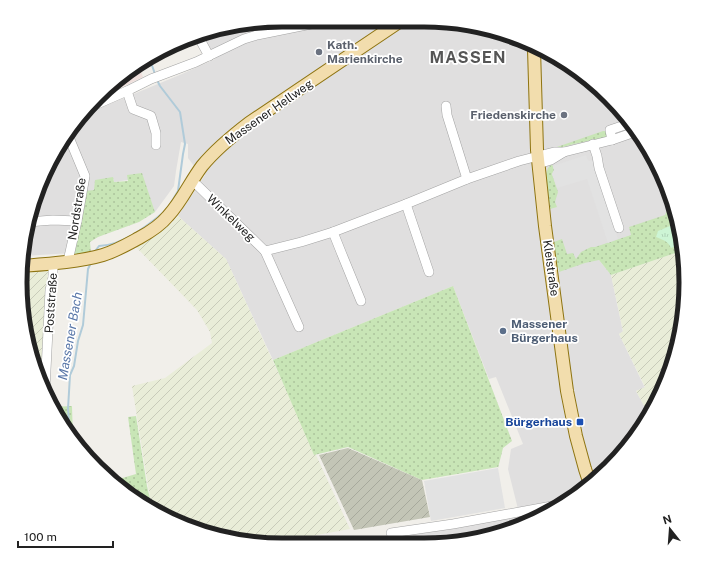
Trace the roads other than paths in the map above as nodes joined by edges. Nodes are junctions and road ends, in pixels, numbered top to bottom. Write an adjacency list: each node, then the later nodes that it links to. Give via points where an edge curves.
1 (294, 27): 5 (street, via 257,34)
2 (392, 27): 24 (main road, Massener Hellweg, via 227,141 202,167 168,218 150,232 110,253)
3 (201, 41): 5 (street)
4 (534, 52): 15 (main road, Kleistraße)
5 (209, 56): 6 (street)
6 (127, 91): 7 (street); 14 (street, via 133,108 151,116 156,133)
7 (102, 102)
8 (446, 106): 16 (street)
9 (625, 125): 11 (street, via 610,130)
10 (631, 134): 11 (street, Winkelweg)
11 (612, 140): 13 (street, Winkelweg)
12 (70, 141): 20 (street, Nordstraße, via 85,176)
13 (593, 144): 15 (street, Winkelweg, via 564,152 554,152); 21 (street)
14 (156, 145)
15 (538, 160): 16 (street, Winkelweg); 31 (main road, Kleistraße, via 567,391)
16 (467, 179): 18 (street, Winkelweg)
17 (197, 185): 23 (street, Winkelweg)
18 (406, 204): 22 (street, Winkelweg); 27 (street)
19 (35, 221): 20 (street)
20 (77, 221): 24 (street, Nordstraße)
21 (619, 228)
22 (333, 232): 23 (street, Winkelweg); 28 (street)
23 (265, 251): 29 (street, Winkelweg)
24 (68, 262): 25 (main road, Massener Hellweg)
25 (54, 263): 26 (main road, Massener Hellweg); 30 (street, Poststraße, via 50,290)
26 (28, 265)
27 (429, 272)
28 (361, 301)
29 (299, 327)
30 (46, 379)
31 (588, 478)
32 (545, 507): 33 (street)
33 (391, 533)

